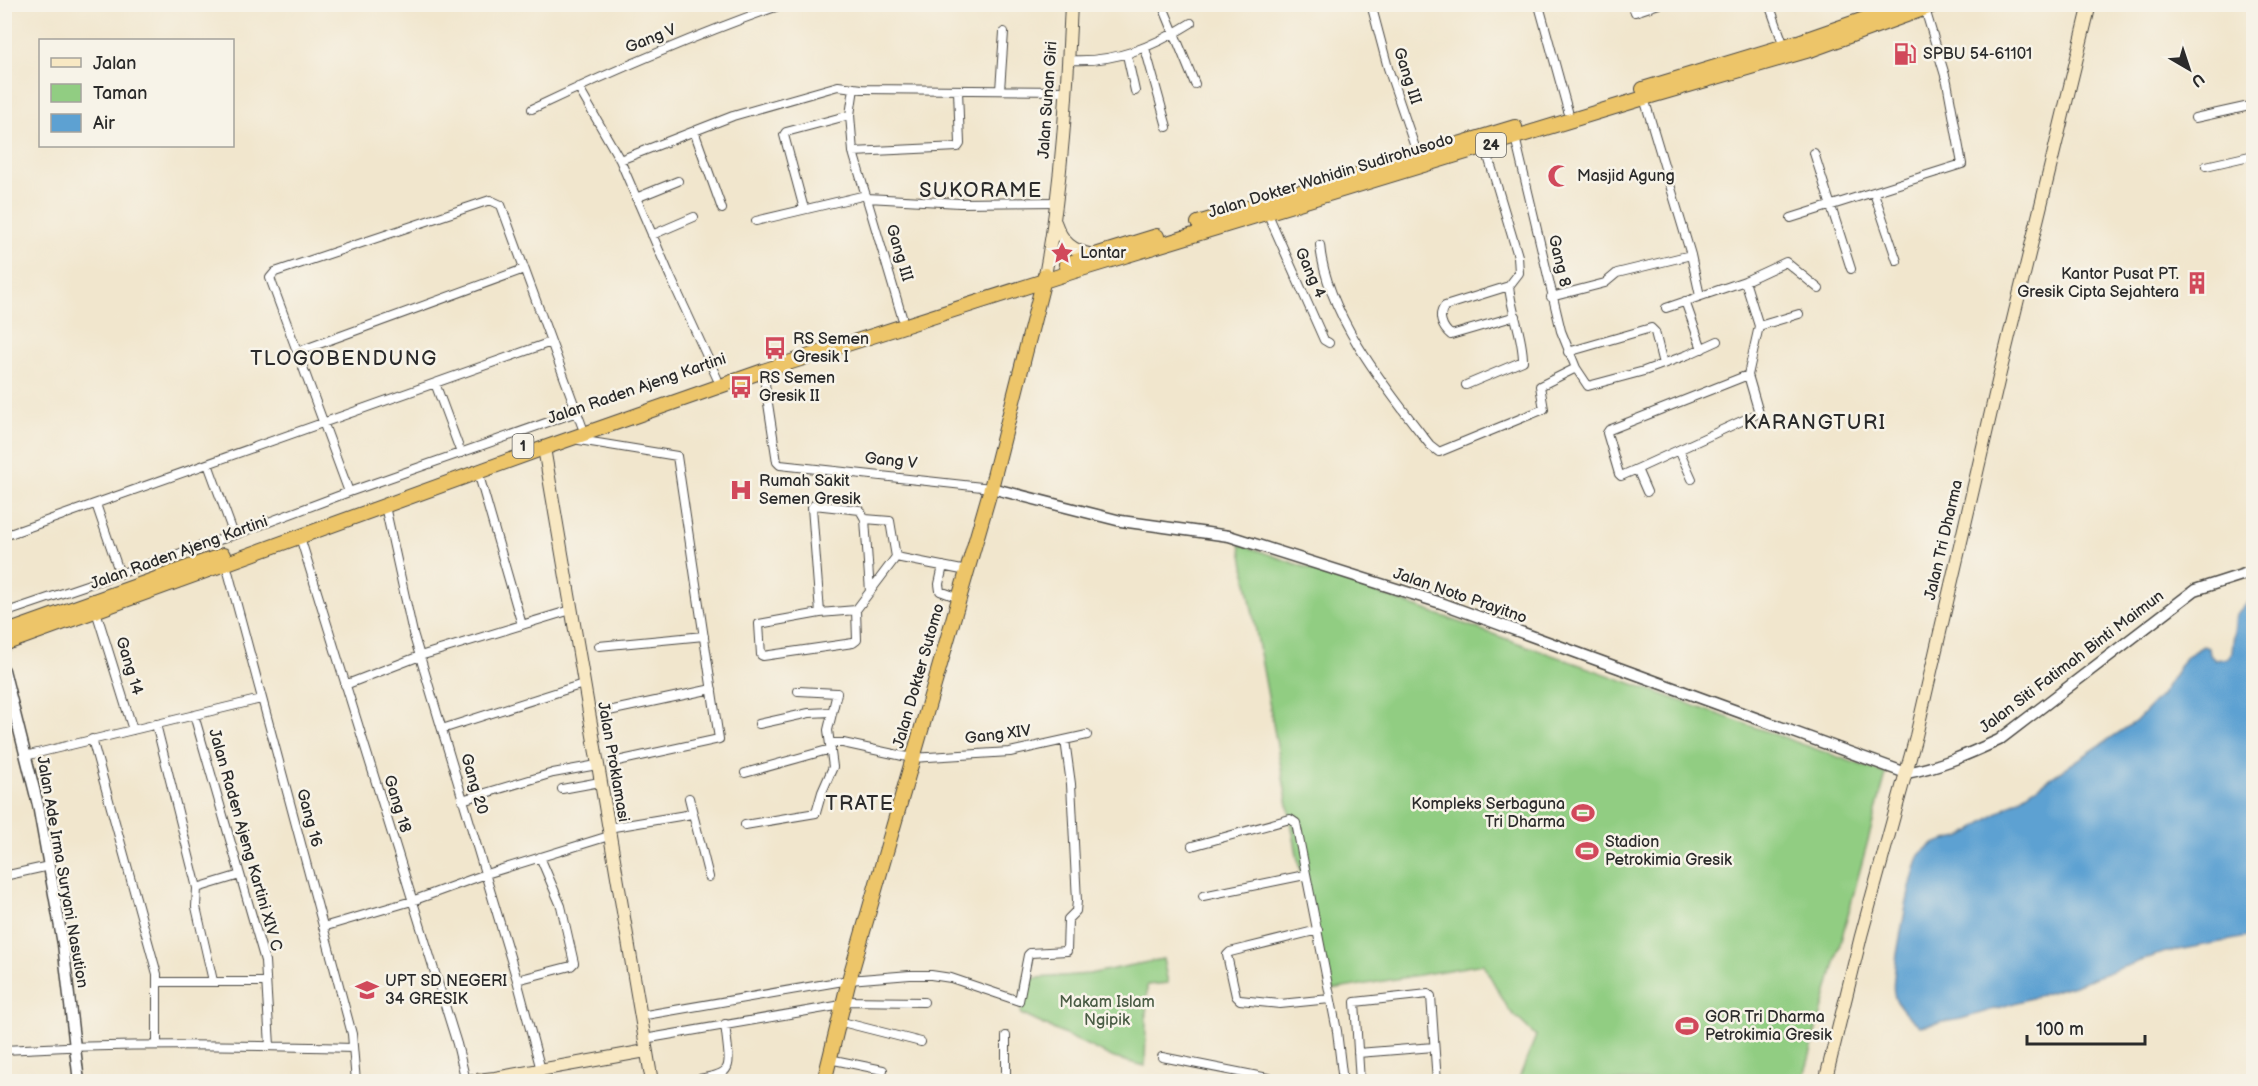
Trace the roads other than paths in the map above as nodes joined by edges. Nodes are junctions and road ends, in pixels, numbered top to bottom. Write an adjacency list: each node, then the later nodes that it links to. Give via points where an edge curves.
1 (784, 4): 20 (street, Gang V, via 634,61)
2 (1071, 4): 18 (main road, Jalan Sunan Giri)
3 (1162, 4): 14 (street)
4 (1371, 4): 39 (street, Gang III)
5 (1632, 4): 6 (street, via 1635,12)
6 (1659, 4)
7 (1769, 4): 15 (street)
8 (1907, 4): 15 (highway, Jalan Dokter Wahidin Sudirohusodo / 24)
9 (2090, 4): 150 (main road, Jalan Tri Dharma)
10 (1931, 7): 26 (highway, Jalan Dokter Wahidin Sudirohusodo / 24, via 1813,50); 43 (street, via 1963,162)
11 (1540, 9): 29 (street)
12 (1191, 23): 14 (street)
13 (1004, 32): 23 (street)
14 (1174, 33): 16 (street); 19 (street)
15 (1784, 46): 29 (highway, Jalan Dokter Wahidin Sudirohusodo / 24)
16 (1145, 48): 17 (street); 32 (street)
17 (1127, 55): 18 (street); 25 (street)
18 (1069, 60): 24 (main road, Jalan Sunan Giri)
19 (1195, 84)
20 (578, 87): 28 (street, Gang V); 40 (street)
21 (854, 88): 22 (street); 30 (street, Gang III); 33 (street, via 838,86)
22 (958, 90): 23 (street); 36 (street, via 958,147)
23 (1000, 90): 24 (street)
24 (1066, 91): 46 (main road, Jalan Sunan Giri)
25 (1135, 92)
26 (1644, 98): 34 (highway, Jalan Dokter Wahidin Sudirohusodo / 24); 58 (street)
27 (2253, 105): 31 (street)
28 (532, 109)
29 (1568, 111): 35 (highway, Jalan Dokter Wahidin Sudirohusodo / 24)
30 (850, 115): 36 (street, Gang III); 49 (street, via 784,135)
31 (2195, 118)
32 (1167, 127)
33 (694, 131): 40 (street); 48 (street)
34 (1515, 137): 35 (highway, Jalan Dokter Wahidin Sudirohusodo / 24); 67 (street, Gang 8)
35 (1484, 142): 39 (highway, Jalan Dokter Wahidin Sudirohusodo / 24); 50 (highway, Jalan Dokter Wahidin Sudirohusodo / 24); 64 (street, via 1518,256 1519,273)
36 (853, 152): 44 (street, Gang III)
37 (1814, 153): 47 (street)
38 (2253, 155): 41 (street)
39 (1418, 156): 57 (highway, Jalan Dokter Wahidin Sudirohusodo / 24)
40 (620, 160): 45 (street)
41 (2206, 166)
42 (678, 182): 45 (street)
43 (1874, 193): 47 (street); 59 (street)
44 (866, 197): 46 (street); 49 (street); 72 (street, Gang III)
45 (636, 198): 55 (street)
46 (1056, 202): 54 (main road, Jalan Sunan Giri)
47 (1831, 206): 52 (street); 61 (street)
48 (722, 209)
49 (804, 209): 53 (street)
50 (1267, 212): 62 (highway, Jalan Dokter Wahidin Sudirohusodo / 24); 76 (street, Gang 4, via 1324,340)
51 (694, 217): 55 (street)
52 (1791, 218)
53 (756, 221)
54 (1054, 221): 57 (main road, via 1071,248); 62 (main road, Jalan Sunan Giri)
55 (652, 235): 85 (street)
56 (1320, 245): 82 (street, via 1328,282 1347,323 1384,386 1438,452 1544,409 1540,386)
57 (1093, 255): 62 (highway, Jalan Dokter Wahidin Sudirohusodo / 24)
58 (1690, 255): 66 (street); 67 (street, via 1617,273 1605,283)
59 (1897, 261)
60 (525, 269): 75 (street); 78 (street); 78 (street, via 501,205 490,200 275,272 270,278)
61 (1851, 269)
62 (1045, 275): 72 (highway, Jalan Raden Ajeng Kartini / 1); 80 (highway, Jalan Raden Ajeng Kartini / 1); 98 (highway, Jalan Dokter Sutomo)
63 (1745, 281): 65 (street, via 1788,262); 66 (street); 73 (street)
64 (1509, 286): 71 (street); 71 (street, via 1445,306 1440,317 1451,334)
65 (1819, 289)
66 (1700, 296): 68 (street)
67 (1551, 297): 79 (street, Gang 8)
68 (1685, 301): 69 (street); 77 (street)
69 (1666, 308)
70 (1799, 314): 73 (street)
71 (1516, 316): 87 (street, via 1523,361)
72 (902, 317): 80 (highway, Jalan Raden Ajeng Kartini / 1)
73 (1759, 326): 84 (street)
74 (1718, 341): 77 (street)
75 (551, 342): 86 (street); 88 (street)
76 (1329, 343)
77 (1702, 349): 81 (street)
78 (297, 352): 89 (street)
79 (1568, 352): 81 (street, via 1651,328); 82 (street, Gang 8)
80 (802, 354): 83 (highway, Jalan Raden Ajeng Kartini / 1); 85 (highway, Jalan Raden Ajeng Kartini / 1)
81 (1663, 364): 82 (street, Gang 8, via 1589,386)
82 (1576, 368)
83 (763, 371): 90 (highway, Jalan Raden Ajeng Kartini / 1); 98 (street, Gang V, via 780,465)
84 (1748, 375): 92 (street, via 1759,412); 95 (street, via 1609,430 1619,474)
85 (717, 378): 88 (highway, Jalan Raden Ajeng Kartini / 1)
86 (435, 383): 89 (street); 93 (street)
87 (1466, 385)
88 (579, 419): 93 (street); 120 (highway, Jalan Raden Ajeng Kartini / 1)
89 (322, 423): 94 (street); 99 (street)
90 (570, 439): 91 (highway, Jalan Raden Ajeng Kartini / 1); 124 (street, via 677,456)
91 (544, 448): 96 (highway, Jalan Raden Ajeng Kartini / 1); 115 (main road, Jalan Proklamasi)
92 (1679, 450): 95 (street); 97 (street)
93 (461, 453): 99 (street)
94 (208, 464): 101 (street); 104 (street)
95 (1637, 469): 100 (street)
96 (478, 472): 102 (highway, Jalan Raden Ajeng Kartini / 1); 121 (street)
97 (1692, 479)
98 (991, 488): 110 (highway, Jalan Dokter Sutomo); 150 (street, Jalan Noto Prayitno, via 1121,521 1229,536 1441,603)
99 (348, 492): 104 (street)
100 (1647, 492)
101 (96, 504): 105 (street); 112 (street)
102 (385, 506): 106 (highway, Jalan Raden Ajeng Kartini / 1); 127 (street, Gang 20)
103 (866, 519): 107 (street, via 890,520); 113 (street); 119 (street, via 860,510 812,507)
104 (234, 535): 112 (street)
105 (4, 536)
106 (300, 537): 108 (highway, Jalan Raden Ajeng Kartini / 1); 130 (street, Gang 18)
107 (896, 557): 109 (street); 113 (street)
108 (226, 564): 117 (highway, Jalan Raden Ajeng Kartini / 1); 133 (street, Gang 16)
109 (943, 566): 110 (street); 114 (street, via 940,591)
110 (967, 571): 114 (highway, Jalan Dokter Sutomo)
111 (2253, 572): 150 (street, Jalan Siti Fatimah Binti Maimun, via 2194,590 1999,740 1967,755)
112 (120, 574): 118 (street)
113 (870, 591): 116 (street)
114 (959, 598): 146 (highway, Jalan Dokter Sutomo)
115 (571, 610): 121 (street); 129 (main road, Jalan Proklamasi)
116 (856, 610): 119 (street); 119 (street, via 854,643 761,655 759,624)
117 (96, 611): 120 (highway, Jalan Raden Ajeng Kartini / 1); 140 (street, Gang 14)
118 (4, 613)
119 (820, 613)
120 (52, 622): 122 (highway, Jalan Raden Ajeng Kartini / 1)
121 (522, 625): 127 (street)
122 (32, 629): 123 (highway, Jalan Raden Ajeng Kartini / 1); 125 (highway, Jalan Raden Ajeng Kartini / 1)
123 (4, 633)
124 (704, 636): 126 (street); 131 (street)
125 (4, 644)
126 (599, 646)
127 (420, 656): 130 (street); 139 (street, Gang 20)
128 (4, 670): 145 (street, Jalan Ade Irma Suryani Nasution)
129 (583, 684): 139 (street); 148 (main road, Jalan Proklamasi)
130 (345, 685): 168 (street, Gang 18)
131 (712, 689): 134 (street); 147 (street, via 719,739)
132 (798, 691): 135 (street, via 837,693)
133 (261, 699): 136 (street); 169 (street, Gang 16)
134 (604, 712)
135 (832, 712): 138 (street); 144 (street)
136 (194, 715): 137 (street); 162 (street, Jalan Raden Ajeng Kartini XIV C)
137 (156, 724): 140 (street); 166 (street)
138 (759, 724)
139 (442, 729): 154 (street, Gang 20)
140 (133, 730): 142 (street)
141 (1087, 735): 143 (street, Gang XIV)
142 (92, 739): 145 (street); 174 (street)
143 (1065, 740): 146 (street, Gang XIV, via 1010,752); 172 (street, via 1077,901 1076,911 1068,919 1067,951 1029,954 1018,1001 931,975)
144 (830, 746): 146 (street, Gang XIV, via 843,743); 149 (street); 156 (street, via 833,767 816,813)
145 (26, 756): 160 (street, Jalan Ade Irma Suryani Nasution)
146 (912, 758): 172 (highway, Jalan Dokter Sutomo)
147 (613, 762)
148 (597, 765): 151 (main road, Jalan Proklamasi); 154 (street, via 553,773)
149 (745, 772)
150 (1906, 773): 207 (main road, Jalan Tri Dharma)
151 (600, 782): 152 (street); 157 (main road, Jalan Proklamasi)
152 (562, 789)
153 (689, 798): 155 (street)
154 (462, 800): 161 (street, Gang 20)
155 (692, 814): 157 (street); 165 (street)
156 (745, 825)
157 (609, 832): 159 (street); 179 (main road, Jalan Proklamasi)
158 (1192, 846): 163 (street, via 1291,819 1299,832)
159 (540, 857): 161 (street); 171 (street, via 561,906 574,962)
160 (49, 866): 164 (street); 186 (street, Jalan Ade Irma Suryani Nasution)
161 (486, 874): 168 (street); 171 (street, Gang 20)
162 (240, 875): 166 (street); 175 (street, Jalan Raden Ajeng Kartini XIV C, via 265,961)
163 (1305, 875): 167 (street); 170 (street)
164 (4, 876)
165 (709, 878)
166 (197, 888): 173 (street, via 196,907)
167 (1203, 896)
168 (412, 901): 169 (street); 196 (street, Gang 18, via 457,1044)
169 (323, 927): 189 (street, Gang 16)
170 (1318, 930): 176 (street); 176 (street, via 1227,955 1240,1000 1280,1004)
171 (517, 980): 194 (street, Gang 20)
172 (849, 980): 178 (highway, Jalan Dokter Sutomo); 179 (street)
173 (213, 981): 174 (street); 175 (street)
174 (157, 982): 184 (street)
175 (265, 982): 187 (street, Jalan Raden Ajeng Kartini XIV C)
176 (1330, 999): 204 (street)
177 (924, 1002): 178 (street)
178 (843, 1003): 180 (highway, Jalan Dokter Sutomo); 181 (street)
179 (640, 1016): 185 (main road, Jalan Proklamasi)
180 (838, 1021): 183 (street); 193 (highway, Jalan Dokter Sutomo)
181 (725, 1024): 185 (street); 200 (street, via 730,1064 726,1071)
182 (1006, 1036): 202 (street)
183 (921, 1042)
184 (157, 1045): 186 (street); 187 (street)
185 (645, 1045): 194 (main road); 199 (main road, Jalan Proklamasi)
186 (75, 1046): 190 (street); 197 (street, Jalan Ade Irma Suryani Nasution)
187 (270, 1046): 189 (street)
188 (1434, 1047): 191 (street); 191 (street, via 1428,994 1356,1001); 206 (street)
189 (353, 1048): 198 (street, Gang 16)
190 (4, 1050)
191 (1358, 1053): 205 (street)
192 (1162, 1057): 203 (street)
193 (829, 1059): 195 (street); 201 (highway, Jalan Dokter Sutomo)
194 (541, 1070): 196 (main road)
195 (883, 1070)
196 (461, 1081)
197 (79, 1082)
198 (356, 1082)
199 (652, 1082)
200 (683, 1082)
201 (824, 1082)
202 (1006, 1082)
203 (1289, 1082)
204 (1343, 1082)
205 (1360, 1082)
206 (1437, 1082)
207 (1825, 1082)

